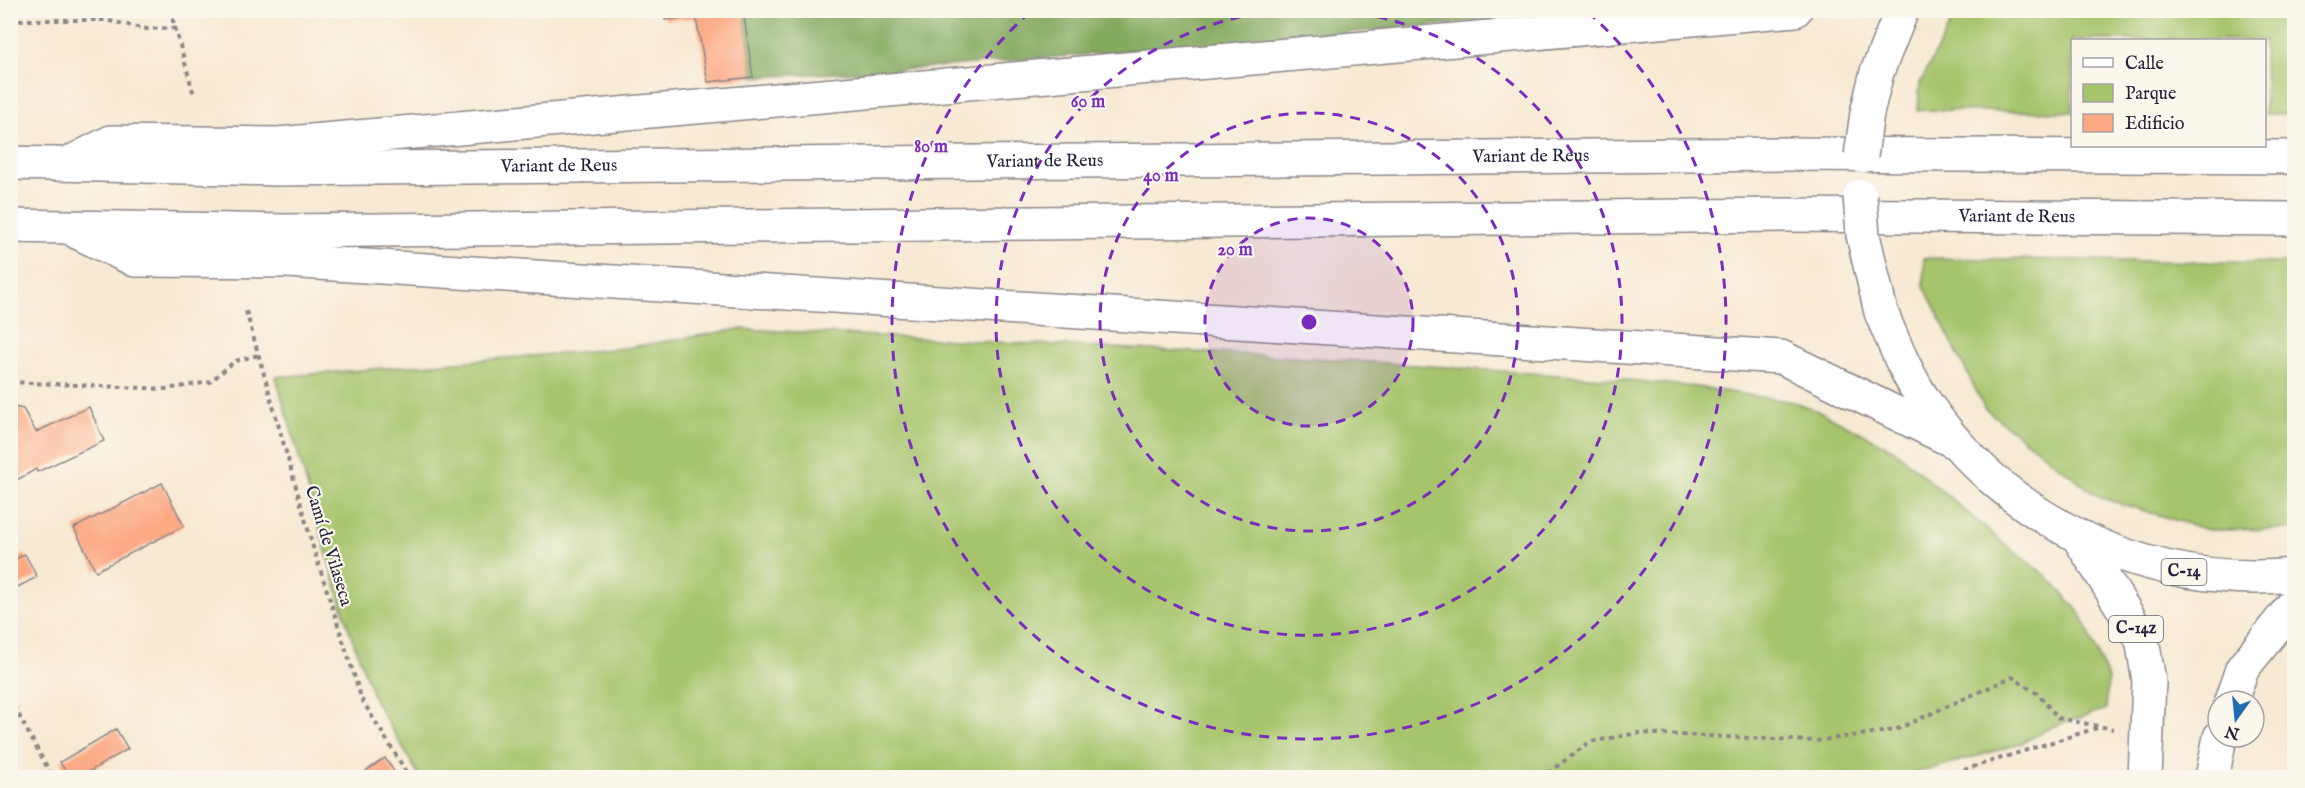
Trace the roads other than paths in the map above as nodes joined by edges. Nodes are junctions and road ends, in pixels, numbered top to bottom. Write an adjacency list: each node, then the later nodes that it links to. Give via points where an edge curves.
1 (1795, 10): 5 (main road, via 278,144 111,142)
2 (1902, 10): 9 (main road, C-14, bridge, via 1877,72 1861,156 1860,196 1868,264 1881,312 1905,367 1925,402)
3 (2295, 157): 5 (main road, Variant de Reus, via 1783,154 278,169)
4 (10, 163): 5 (main road, Variant de Reus)
5 (64, 166)
6 (2295, 219): 8 (main road, Variant de Reus, via 1785,215 284,231)
7 (10, 226): 8 (main road, Variant de Reus)
8 (67, 228): 9 (main road, via 135,260 287,261 1781,357)
9 (1955, 441): 10 (main road, C-14, via 2012,496)
10 (2079, 538): 11 (main road, C-14, via 2138,561 2200,575); 15 (main road, C-14z, via 2142,639 2149,681)
11 (2295, 575)
12 (2295, 604): 13 (main road, via 2242,669)
13 (2235, 689)
14 (2218, 749): 16 (main road)
15 (2145, 777)
16 (2212, 777)

